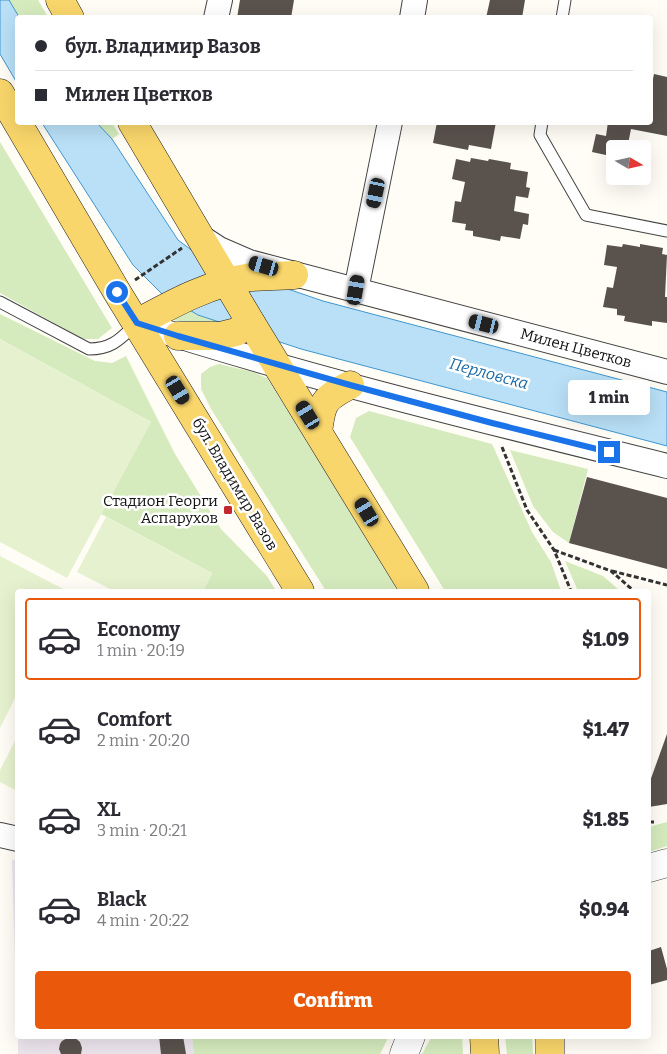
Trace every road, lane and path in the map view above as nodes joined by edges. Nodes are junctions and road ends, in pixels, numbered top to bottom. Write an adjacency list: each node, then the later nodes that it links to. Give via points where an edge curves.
1 (60, 0): 5 (main road)
2 (220, 0): 6 (street)
3 (415, 0): 7 (street)
4 (565, 0): 8 (lane)
5 (68, 15)
6 (217, 15)
7 (412, 15)
8 (562, 15)
9 (0, 93): 10 (main road, бул. Владимир Вазов)
10 (15, 118)
11 (19, 125): 23 (main road, бул. Владимир Вазов)
12 (134, 125): 16 (main road)
13 (389, 125): 20 (street)
14 (542, 125): 15 (lane, via 540,135 586,215)
15 (667, 230)
16 (194, 240): 17 (street, Милен Цветков, via 249,262); 18 (main road); 19 (path)
17 (294, 275): 18 (main road); 20 (street, Милен Цветков)
18 (227, 282): 22 (main road); 23 (main road, via 181,299)
19 (128, 284)
20 (356, 290): 26 (street, Милен Цветков)
21 (0, 302): 23 (lane, via 89,349 102,349 118,341)
22 (251, 322): 24 (main road, via 236,332 220,336); 25 (main road)
23 (137, 323): 24 (street); 34 (main road, бул. Владимир Вазов)
24 (178, 336): 25 (street)
25 (278, 365): 27 (street); 29 (main road)
26 (667, 372)
27 (350, 385): 28 (street); 29 (main road, via 331,394 324,403)
28 (492, 423): 30 (street); 31 (path, via 527,510)
29 (318, 432): 35 (main road)
30 (667, 466)
31 (554, 550): 32 (path); 36 (path)
32 (611, 571): 33 (path); 37 (path)
33 (667, 585)
34 (299, 589)
35 (414, 589)
36 (569, 589)
37 (632, 589)
38 (651, 822): 39 (path)
39 (656, 822)
40 (0, 835): 41 (street)
41 (15, 838)
42 (667, 864): 43 (street)
43 (651, 868)
44 (410, 1039): 47 (street)
45 (484, 1039): 48 (main road)
46 (550, 1039): 49 (main road)
47 (404, 1054)
48 (485, 1054)
49 (550, 1054)

